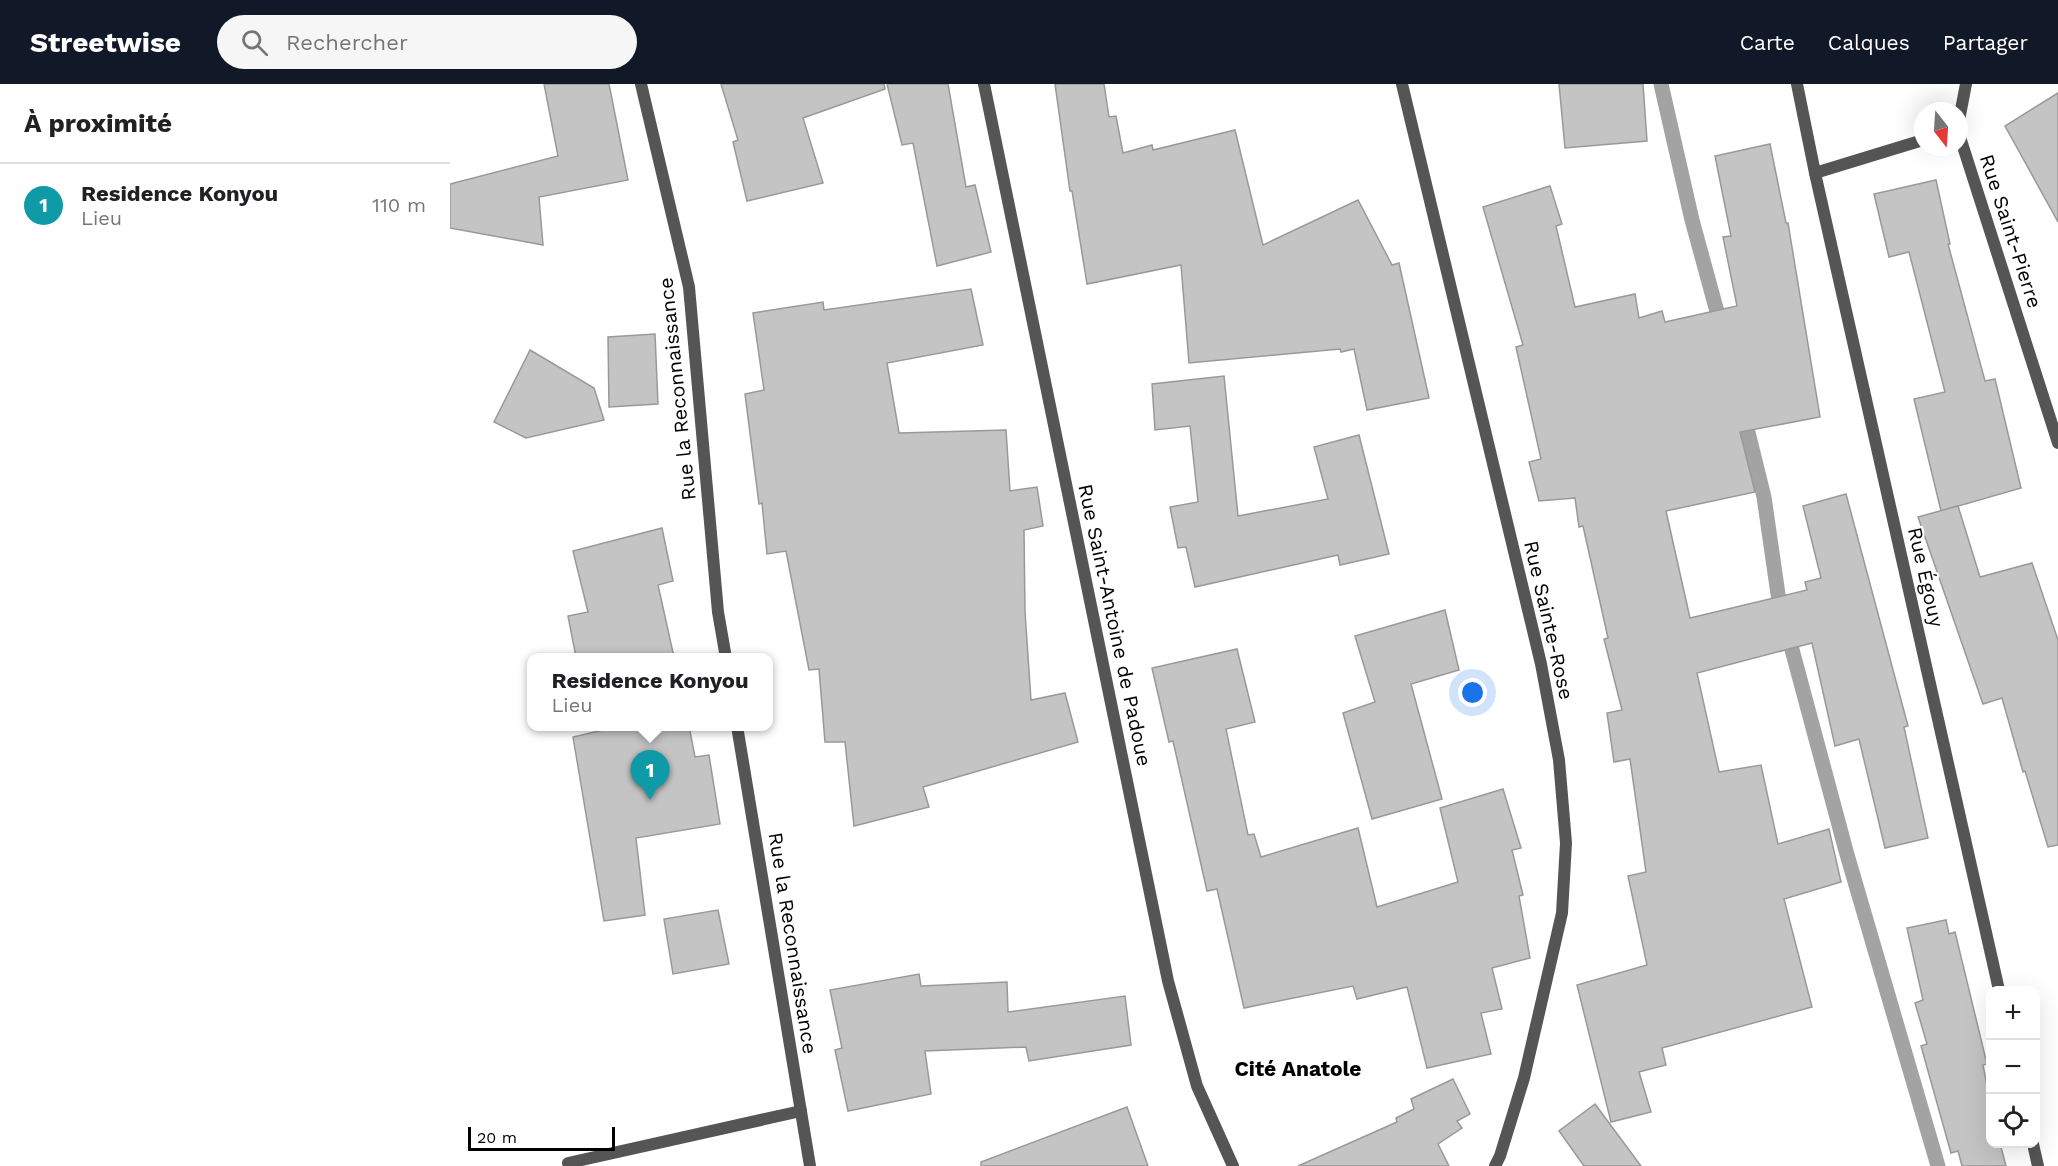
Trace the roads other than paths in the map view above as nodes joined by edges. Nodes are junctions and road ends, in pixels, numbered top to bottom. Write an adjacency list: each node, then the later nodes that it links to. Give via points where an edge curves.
1 (641, 84): 11 (street, Rue la Reconnaissance, via 689,287 718,612)
2 (984, 84): 18 (street, Rue Saint-Antoine de Padoue, via 1168,981 1197,1086)
3 (1402, 84): 19 (street, Rue Sainte-Rose, via 1541,664 1559,760 1566,843 1562,914 1524,1078)
4 (1797, 84): 9 (street, Rue Égouy)
5 (1966, 84): 6 (street)
6 (1962, 102)
7 (1914, 143): 9 (street)
8 (1966, 156): 10 (street, Rue Saint-Pierre)
9 (1815, 173): 13 (street, Rue Égouy)
10 (2058, 443)
11 (725, 653)
12 (738, 731): 14 (street, Rue la Reconnaissance)
13 (1998, 986)
14 (801, 1111): 16 (street); 17 (street, Rue la Reconnaissance)
15 (2034, 1148): 20 (street)
16 (568, 1163)
17 (810, 1166)
18 (1233, 1166)
19 (1495, 1166)
20 (2038, 1166)

